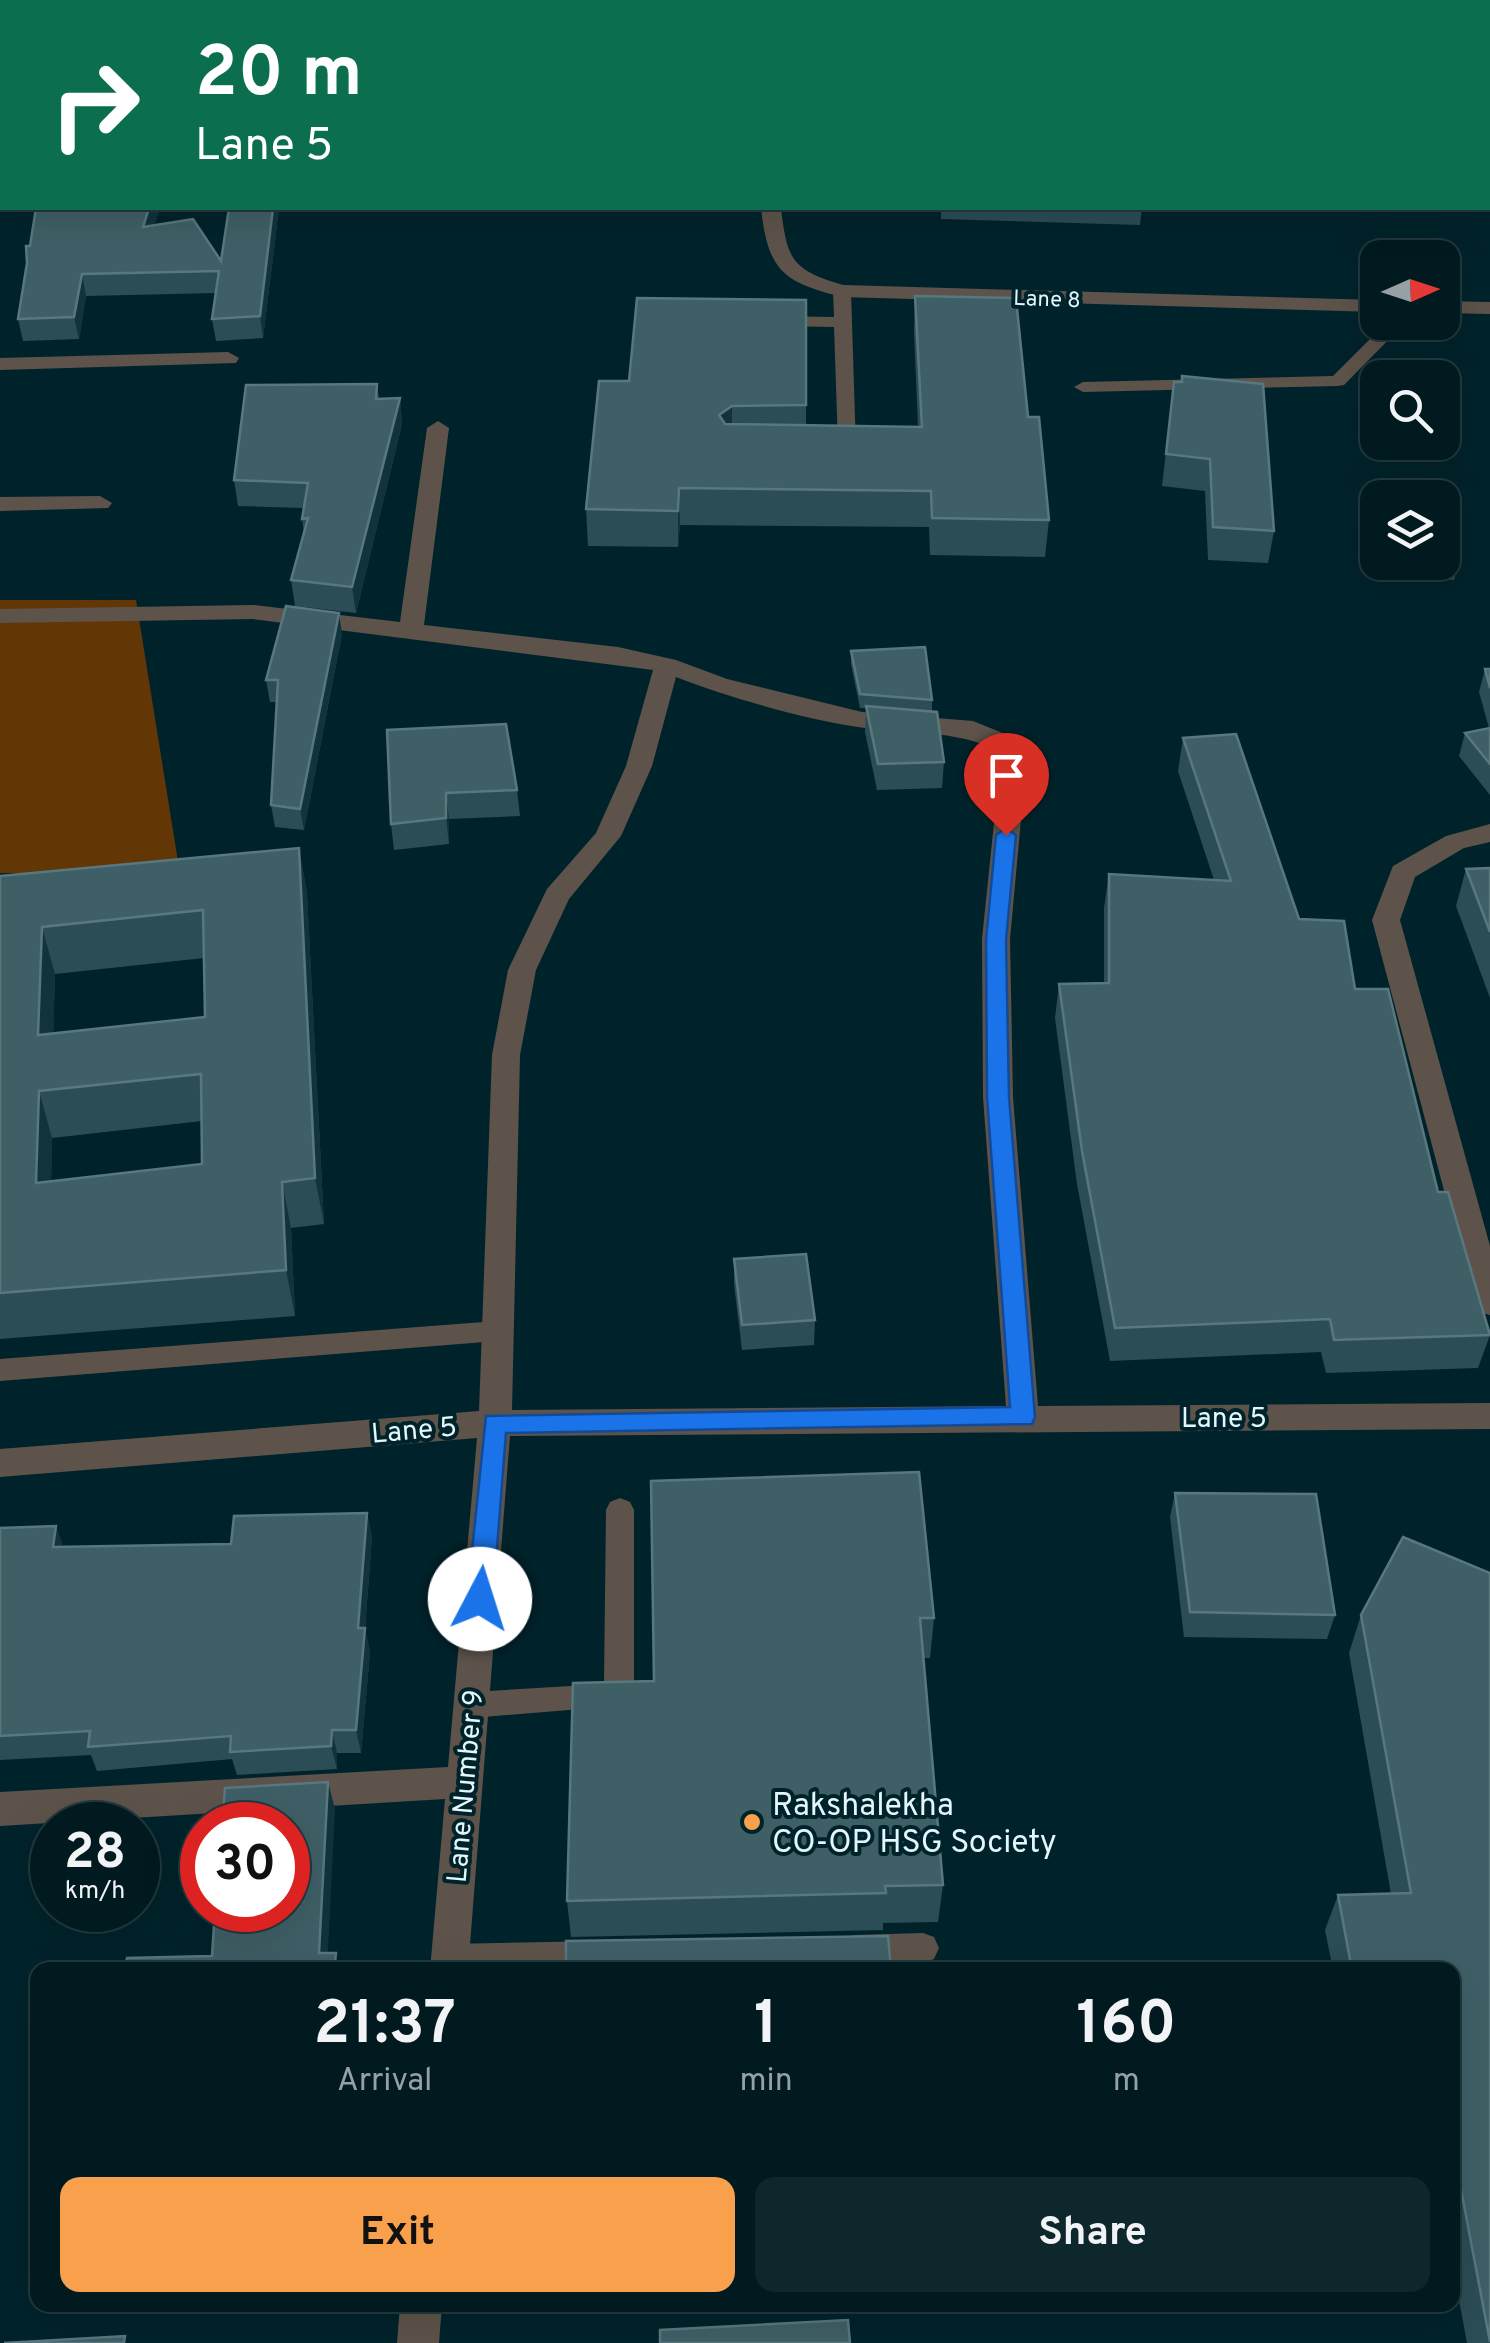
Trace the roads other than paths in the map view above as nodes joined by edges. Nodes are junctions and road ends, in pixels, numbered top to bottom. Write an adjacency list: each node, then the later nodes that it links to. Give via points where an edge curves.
1 (771, 210): 2 (street, Lane 8, via 776,256 793,274)
2 (842, 291): 3 (street, Lane 8); 7 (lane)
3 (1360, 305)
4 (1460, 307): 5 (street)
5 (1490, 308)
6 (748, 321): 7 (lane)
7 (843, 322): 13 (lane, via 846,450)
8 (1380, 340): 11 (lane, via 1338,381)
9 (228, 358): 10 (street)
10 (0, 364)
11 (1082, 388)
12 (438, 428): 17 (street)
13 (828, 451)
14 (100, 503): 15 (street)
15 (0, 504)
16 (0, 616): 17 (street, via 253,612)
17 (411, 630): 18 (street)
18 (667, 666): 21 (street, Lane Number 9, via 639,766 608,836 556,895 522,970 506,1056); 24 (street, via 719,686 862,720 973,729 1006,744 1013,765 996,940 998,1097)
19 (1490, 833): 20 (street, via 1455,842 1402,872 1386,920)
20 (1490, 1302)
21 (497, 1331): 22 (lane); 25 (street, Lane Number 9)
22 (0, 1370)
23 (1490, 1416): 24 (street, Lane 5)
24 (1023, 1417): 25 (street, Lane 5)
25 (495, 1423): 26 (street, Lane 5); 28 (street, Lane Number 9)
26 (0, 1463)
27 (620, 1510): 28 (lane, via 618,1696)
28 (472, 1705): 29 (street, Lane Number 9)
29 (464, 1782): 30 (street); 34 (street, Lane Number 9)
30 (0, 1808)
31 (923, 1948): 32 (lane)
32 (825, 1951)
33 (628, 1955): 35 (lane)
34 (449, 1962)
35 (503, 1962)
36 (420, 2312): 37 (street)
37 (418, 2343)

